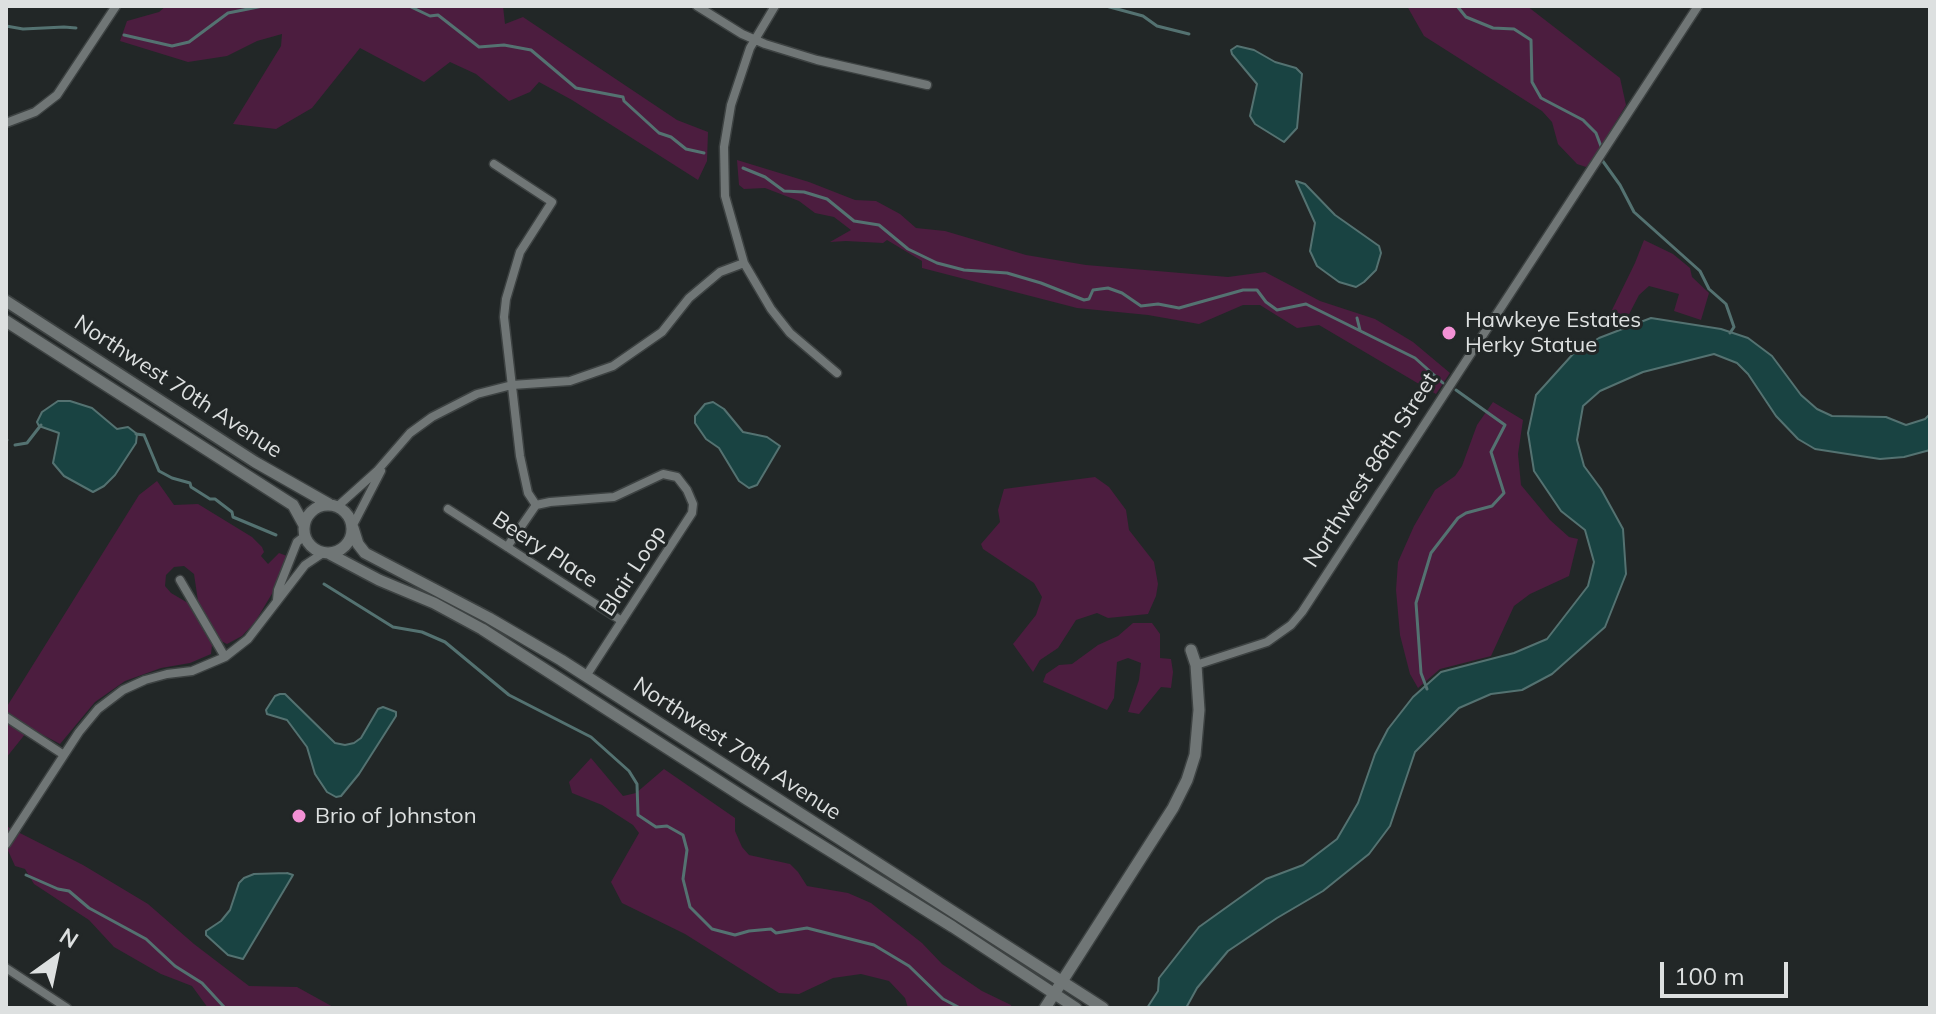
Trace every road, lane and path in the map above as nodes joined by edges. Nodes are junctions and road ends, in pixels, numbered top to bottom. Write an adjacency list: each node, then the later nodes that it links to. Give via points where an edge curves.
1 (116, 6): 7 (street, via 57,95 35,112)
2 (697, 6): 5 (street)
3 (775, 6): 5 (street)
4 (1698, 6): 27 (street, Northwest 86th Street, via 1302,612 1267,642)
5 (756, 38): 6 (street, via 817,60); 9 (street, via 736,86 724,147 725,196)
6 (927, 85)
7 (6, 123)
8 (494, 164): 13 (street, via 552,202 520,252 506,299)
9 (744, 263): 12 (street, via 790,333); 13 (street, via 711,279 662,332 613,366 570,381)
10 (6, 301): 15 (main road, Northwest 70th Avenue, via 255,462)
11 (6, 321): 19 (main road, Northwest 70th Avenue, via 293,505)
12 (837, 373)
13 (512, 385): 14 (street, via 477,394 444,411 410,433); 16 (street, via 520,456)
14 (387, 460): 15 (street); 18 (street)
15 (334, 505): 18 (main road, Northwest 70th Avenue, via 345,511); 19 (main road, via 313,510)
16 (536, 505): 20 (street); 24 (street, Blair Loop, via 614,497 663,474 682,484 692,513)
17 (448, 509): 20 (street, Beery Place)
18 (353, 526): 21 (main road, via 343,549); 28 (main road, Northwest 70th Avenue, via 365,553)
19 (304, 530): 21 (main road, Northwest 70th Avenue, via 312,547); 23 (street)
20 (507, 547): 24 (street, Beery Place)
21 (326, 553): 23 (street, via 305,565); 32 (main road, Northwest 70th Avenue, via 482,629)
22 (180, 580): 26 (street)
23 (277, 600): 26 (street, via 248,639)
24 (622, 621): 28 (street, Blair Loop)
25 (1191, 650): 27 (main road)
26 (225, 657): 30 (street, via 123,690 98,709)
27 (1196, 665): 35 (main road, via 1198,732 1187,780)
28 (586, 676): 31 (main road, Northwest 70th Avenue)
29 (6, 717): 30 (street)
30 (64, 755): 33 (street)
31 (733, 771): 32 (street); 35 (main road, Northwest 70th Avenue, via 960,914)
32 (724, 784): 35 (main road, Northwest 70th Avenue)
33 (6, 844)
34 (6, 968): 36 (street)
35 (1058, 988): 37 (main road); 38 (main road, Northwest 70th Avenue); 39 (main road, Northwest 70th Avenue)
36 (67, 1008)
37 (1045, 1008)
38 (1076, 1008)
39 (1103, 1008)

